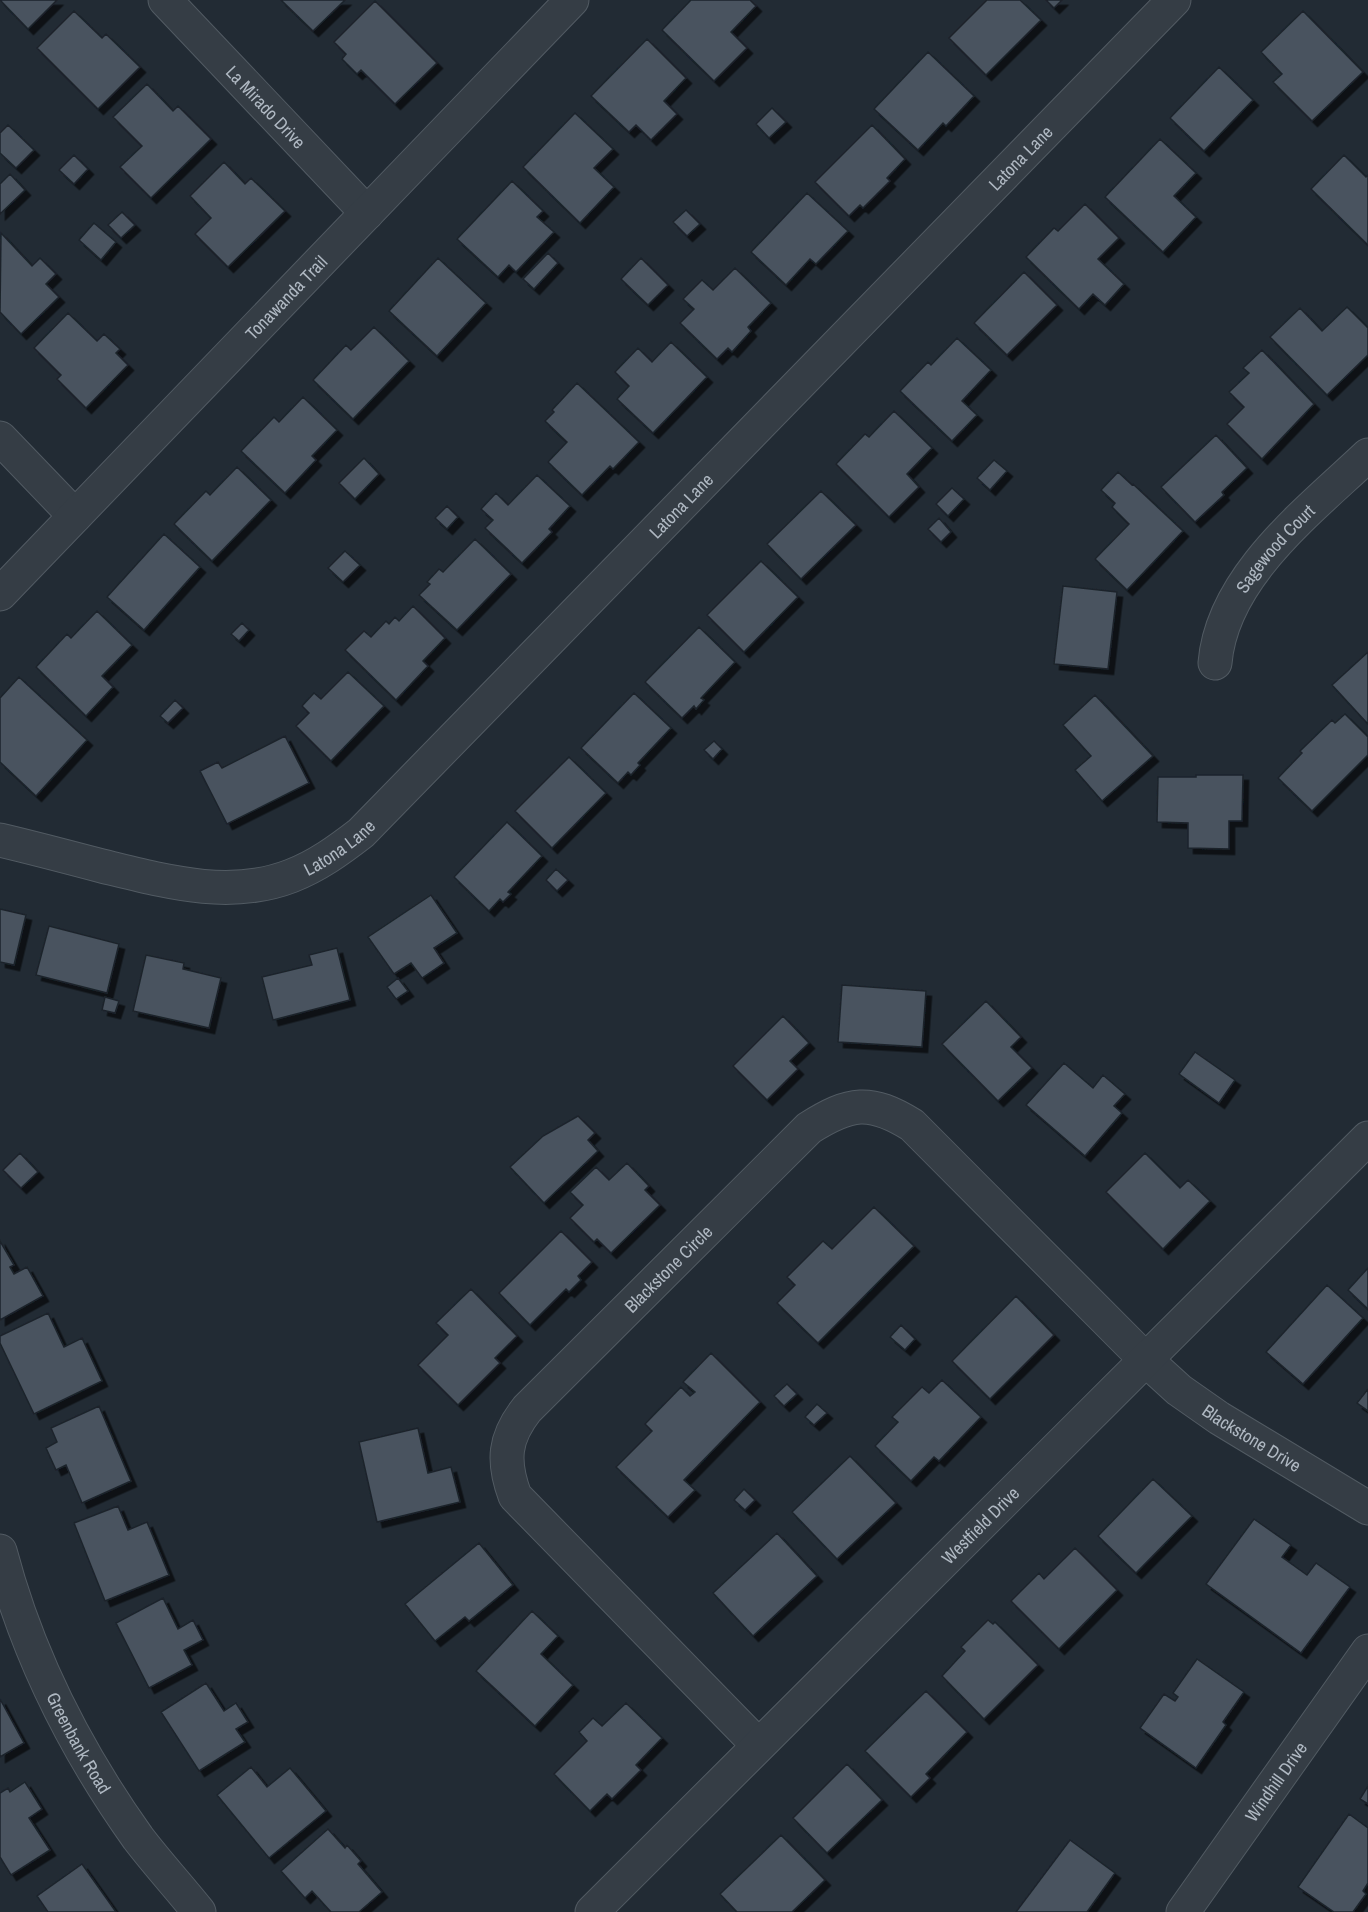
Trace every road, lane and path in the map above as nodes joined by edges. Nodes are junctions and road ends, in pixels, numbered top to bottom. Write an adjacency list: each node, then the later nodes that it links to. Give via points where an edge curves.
1 (165, 0): 4 (street, La Mirado Drive)
2 (572, 0): 4 (street, Tonawanda Trail)
3 (1174, 0): 10 (street, Latona Lane, via 361,833 327,859 290,877 221,889 184,885)
4 (367, 213): 7 (street, Tonawanda Trail)
5 (0, 438): 7 (street)
6 (1368, 455): 9 (street, Sagewood Court, via 1263,557 1234,602 1216,646)
7 (75, 516): 8 (street, Tonawanda Trail)
8 (0, 594)
9 (1215, 663)
10 (0, 840)
11 (1368, 1138): 12 (street, Westfield Drive)
12 (1145, 1359): 13 (street, Blackstone Drive, via 1179,1390 1219,1418); 17 (street, Westfield Drive); 17 (street, Blackstone Circle, via 912,1125 891,1112 877,1107 832,1113 809,1128 737,1199 527,1409 515,1425 507,1454 515,1496)
13 (1368, 1508)
14 (0, 1551): 15 (street, Greenbank Road)
15 (6, 1601): 18 (street, Greenbank Road, via 89,1765 139,1839)
16 (1368, 1651): 20 (street, Windhill Drive)
17 (758, 1745): 19 (street, Westfield Drive)
18 (199, 1912)
19 (592, 1912)
20 (1183, 1912)

